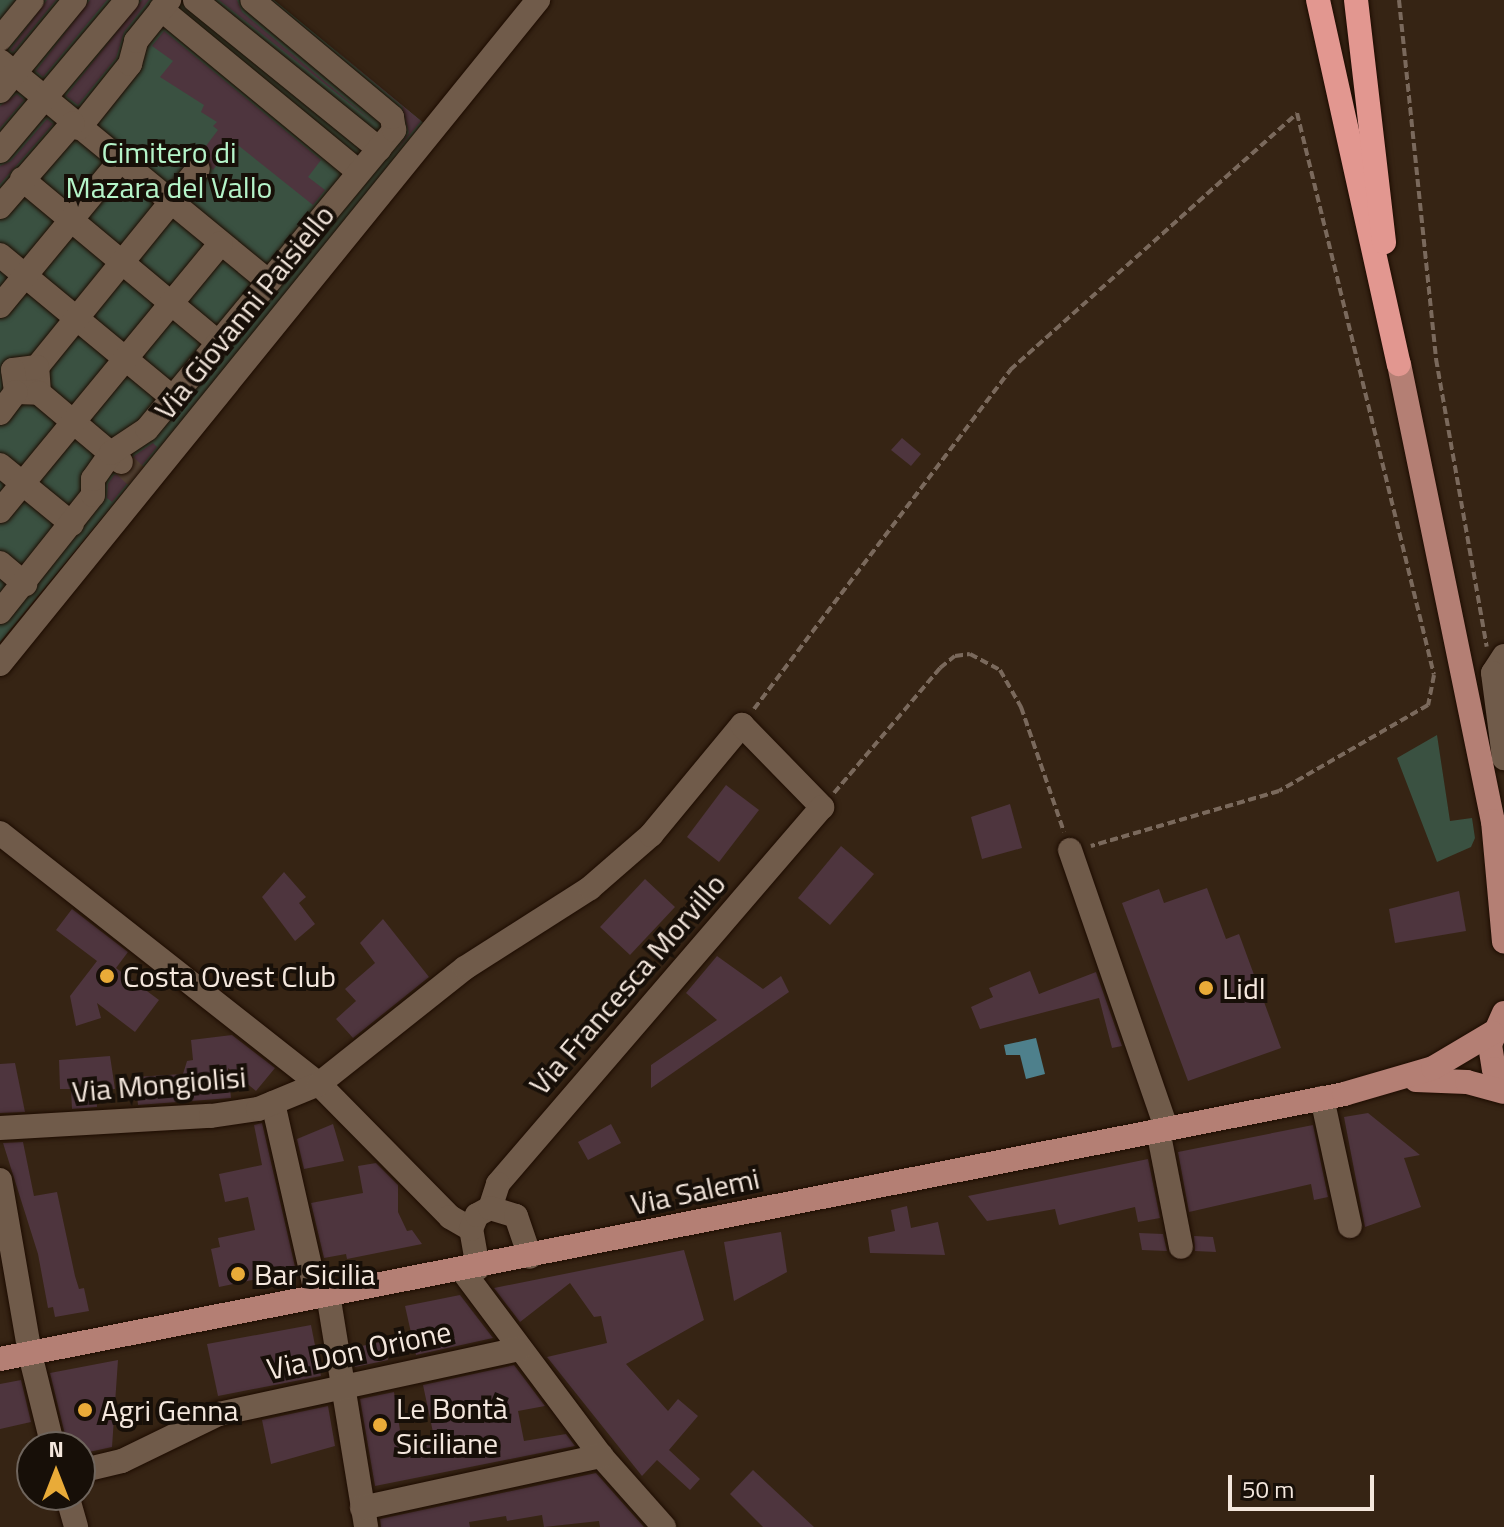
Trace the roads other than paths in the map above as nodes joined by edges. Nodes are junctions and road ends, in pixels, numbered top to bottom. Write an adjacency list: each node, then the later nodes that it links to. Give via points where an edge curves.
1 (75, 0): 12 (street)
2 (127, 0): 13 (street)
3 (195, 0): 15 (street)
4 (252, 0): 15 (street, via 392,117 394,130)
5 (538, 0): 40 (street, Via Giovanni Paisiello)
6 (1318, 0): 34 (highway)
7 (1335, 0): 34 (highway)
8 (1356, 0): 34 (highway)
9 (24, 3): 11 (street)
10 (165, 5): 14 (street, via 136,41 130,64); 19 (street)
11 (0, 39)
12 (5, 75): 13 (street)
13 (43, 99): 14 (street); 16 (street)
14 (76, 126): 17 (street); 20 (street)
15 (379, 149): 19 (street)
16 (0, 151)
17 (120, 161): 21 (street); 23 (street)
18 (198, 169): 21 (street)
19 (359, 172): 28 (street)
20 (22, 179): 22 (street); 23 (street)
21 (171, 202): 24 (street); 26 (street)
22 (0, 207)
23 (74, 220): 26 (street); 27 (street)
24 (221, 243): 28 (street); 29 (street)
25 (0, 255): 27 (street)
26 (123, 263): 29 (street); 31 (street)
27 (26, 277): 30 (street); 31 (street)
28 (268, 281): 32 (street)
29 (173, 305): 32 (street); 33 (street)
30 (0, 306)
31 (78, 320): 33 (street); 35 (street)
32 (219, 343): 36 (street)
33 (124, 360): 36 (street); 38 (street)
34 (1399, 364): 51 (main road)
35 (21, 376): 37 (street); 38 (street)
36 (173, 398): 40 (street, via 147,429)
37 (0, 413)
38 (72, 422): 40 (street); 41 (street)
39 (0, 465): 41 (street)
40 (129, 469): 43 (street, via 93,479 93,495); 47 (street, Via Giovanni Paisiello)
41 (21, 484): 42 (street); 43 (street)
42 (0, 511)
43 (72, 524): 45 (street)
44 (0, 563): 45 (street)
45 (25, 584): 46 (street)
46 (0, 612)
47 (0, 664)
48 (1499, 664): 50 (street)
49 (742, 725): 58 (street, Via Mongiolisi, via 651,835 590,888 465,968); 66 (street, Via Francesca Morvillo, via 822,807 498,1184)
50 (1504, 758)
51 (1498, 811): 54 (main road)
52 (0, 833): 58 (street)
53 (1070, 850): 64 (street)
54 (1502, 865): 55 (main road)
55 (1504, 941)
56 (1498, 1023): 57 (main road, via 1459,1056); 59 (main road, via 1491,1057)
57 (1402, 1081): 60 (main road, via 1467,1082); 61 (main road, Via Salemi)
58 (319, 1084): 62 (street, Via Mongiolisi); 68 (street, via 450,1217)
59 (1504, 1085)
60 (1504, 1092)
61 (1322, 1098): 64 (main road, Via Salemi); 67 (street)
62 (273, 1103): 63 (street, Via Mongiolisi, via 211,1116); 72 (street)
63 (0, 1128)
64 (1162, 1129): 69 (street); 70 (main road, Via Salemi)
65 (0, 1180): 74 (street)
66 (490, 1208): 68 (street, Via Francesca Morvillo, via 477,1215); 70 (street, via 516,1216)
67 (1350, 1226)
68 (471, 1229): 71 (street)
69 (1181, 1247)
70 (530, 1257): 71 (main road, Via Salemi)
71 (470, 1269): 72 (main road, Via Salemi); 73 (street)
72 (322, 1295): 74 (main road, Via Salemi); 76 (street)
73 (519, 1349): 76 (street, Via Don Orione); 78 (street)
74 (30, 1354): 75 (main road, Via Salemi); 77 (street)
75 (0, 1359)
76 (343, 1385): 79 (street, Via Don Orione, via 219,1414 122,1461); 80 (street)
77 (49, 1431)
78 (601, 1456): 80 (street); 81 (street)
79 (96, 1467)
80 (364, 1517)
81 (664, 1527)

